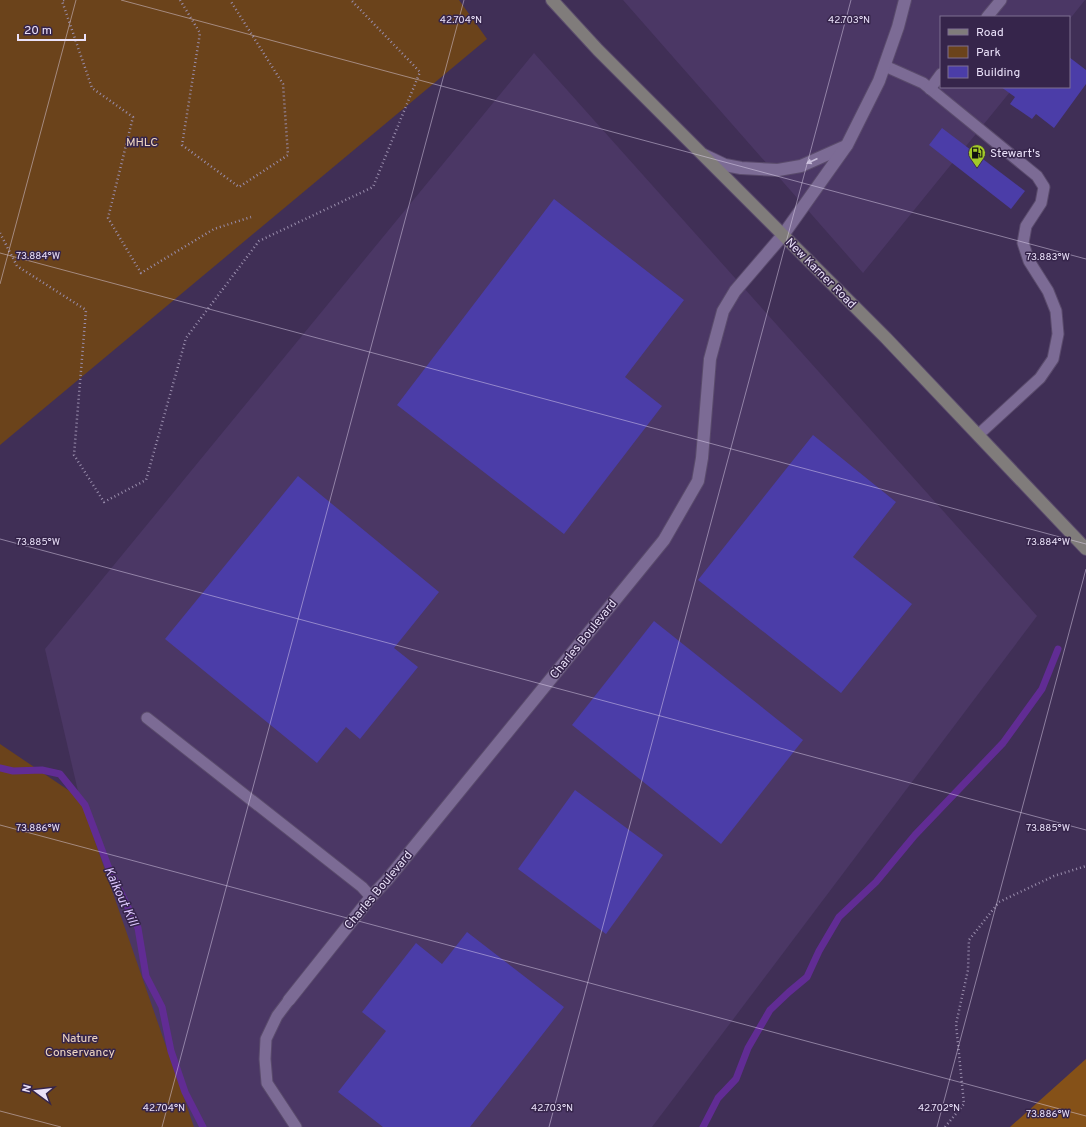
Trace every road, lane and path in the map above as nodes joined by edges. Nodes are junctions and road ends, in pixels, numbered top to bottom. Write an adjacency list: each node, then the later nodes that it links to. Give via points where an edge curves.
1 (64, 0): 14 (path, via 62,1 92,88 133,117 108,218 141,273 214,229)
2 (180, 0): 3 (path, via 200,33 182,144 239,187 288,156 283,84)
3 (230, 0)
4 (351, 0): 15 (path, via 420,72 373,186 259,241 186,338 146,480 104,502 74,456 86,310 17,266)
5 (552, 0): 13 (main road, New Karner Road)
6 (905, 0): 9 (street, Charles Boulevard)
7 (1001, 0): 8 (lane)
8 (988, 16)
9 (885, 66): 11 (lane, via 923,83); 12 (street, Charles Boulevard)
10 (940, 75): 11 (lane)
11 (930, 89): 17 (lane, via 1037,176 1044,187 1041,203 1026,226 1023,242 1029,261 1048,291 1056,311 1058,334 1053,358 1040,378)
12 (847, 145): 13 (street, one-way to 13, via 801,166 778,170 725,165); 16 (street, Charles Boulevard)
13 (699, 152): 16 (main road, New Karner Road)
14 (251, 216)
15 (0, 233)
16 (783, 235): 17 (main road, New Karner Road); 21 (street, Charles Boulevard, via 735,291 722,311 710,359 698,481 664,540)
17 (978, 435): 18 (main road, New Karner Road)
18 (1086, 549)
19 (147, 718): 21 (lane, via 362,887)
20 (1086, 866): 24 (path, via 1054,876 999,902 969,940 968,970 956,1024 964,1104)
21 (371, 897): 22 (street, Charles Boulevard)
22 (289, 1000): 23 (lane, via 266,1039 265,1059 267,1083)
23 (296, 1127)
24 (945, 1127)

